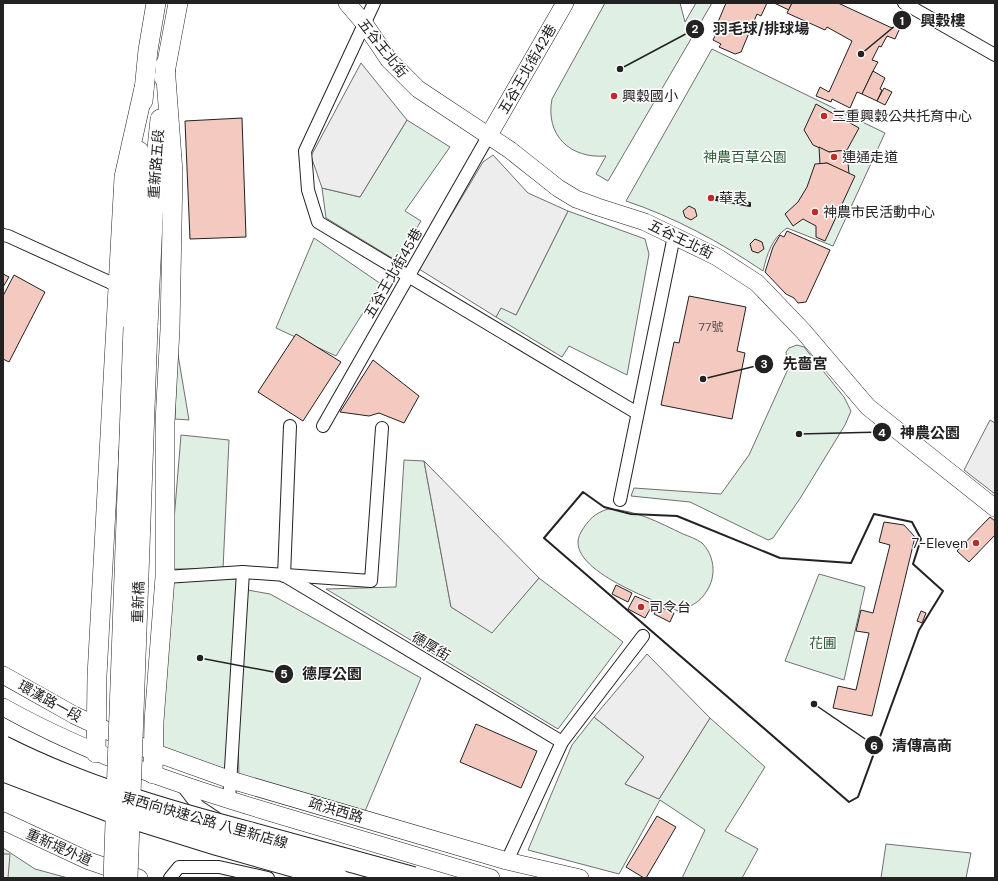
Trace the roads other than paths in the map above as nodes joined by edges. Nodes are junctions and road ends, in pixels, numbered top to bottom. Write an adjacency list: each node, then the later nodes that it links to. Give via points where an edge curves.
1 (156, 3): 10 (main road, 重新路五段)
2 (178, 3): 9 (main road, 重新路五段)
3 (348, 3): 7 (street, 五谷王北街)
4 (374, 3): 7 (street)
5 (565, 3): 11 (street, 五谷王北街42巷)
6 (904, 3): 8 (street)
7 (364, 23): 11 (street, 五谷王北街, via 389,60 411,83 434,101); 14 (street, via 305,151 308,190 318,222)
8 (995, 55)
9 (165, 65): 16 (main road, 重新路五段); 25 (main road, via 173,172 170,329 165,422)
10 (144, 88): 15 (main road, via 124,177); 16 (main road, 重新路五段, via 139,158)
11 (489, 135): 13 (street, 五谷王北街, via 541,176 576,199 634,217); 14 (street, 五谷王北街45巷)
12 (3, 235): 15 (street)
13 (674, 236): 17 (street); 22 (street, 五谷王北街, via 717,257 757,283 803,331 868,407)
14 (408, 276): 17 (street); 19 (street, 五谷王北街45巷)
15 (118, 286): 29 (main road, via 97,676)
16 (140, 326): 41 (main road, 重新橋, bridge); 42 (main road, 重新橋, bridge)
17 (637, 414): 21 (street)
18 (290, 426): 24 (street)
19 (323, 426)
20 (382, 428): 24 (street, via 371,581)
21 (620, 500)
22 (995, 508)
23 (243, 572): 24 (street); 25 (street); 36 (street)
24 (284, 576): 30 (street, 德厚街)
25 (165, 577): 32 (main road)
26 (643, 636): 30 (street)
27 (3, 675): 29 (street, 環漢路一段)
28 (3, 707): 33 (street, 環漢路一段)
29 (97, 726): 32 (street, 疏洪西路); 33 (main road)
30 (562, 742): 40 (street)
31 (3, 747): 48 (highway, 東西向快速公路 八里新店線, bridge, via 112,793 193,818)
32 (153, 752): 35 (main road); 36 (street, 疏洪西路)
33 (96, 753): 35 (street, 疏洪西路)
34 (3, 770): 46 (highway, 東西向快速公路 八里新店線, bridge, via 108,810)
35 (152, 774): 37 (street, 疏洪西路)
36 (231, 780): 38 (street); 40 (street, 疏洪西路)
37 (182, 784): 38 (street, 疏洪西路); 47 (street, via 198,806 223,822 362,868)
38 (229, 801): 49 (street, 疏洪西路)
39 (3, 821): 43 (street, 重新堤外道, via 89,861)
40 (507, 861): 50 (street, 疏洪西路)
41 (113, 878)
42 (128, 878)
43 (139, 878)
44 (170, 878): 45 (street, via 179,867 212,867)
45 (268, 878)
46 (338, 878)
47 (377, 878)
48 (413, 878)
49 (491, 878)
50 (580, 878)

